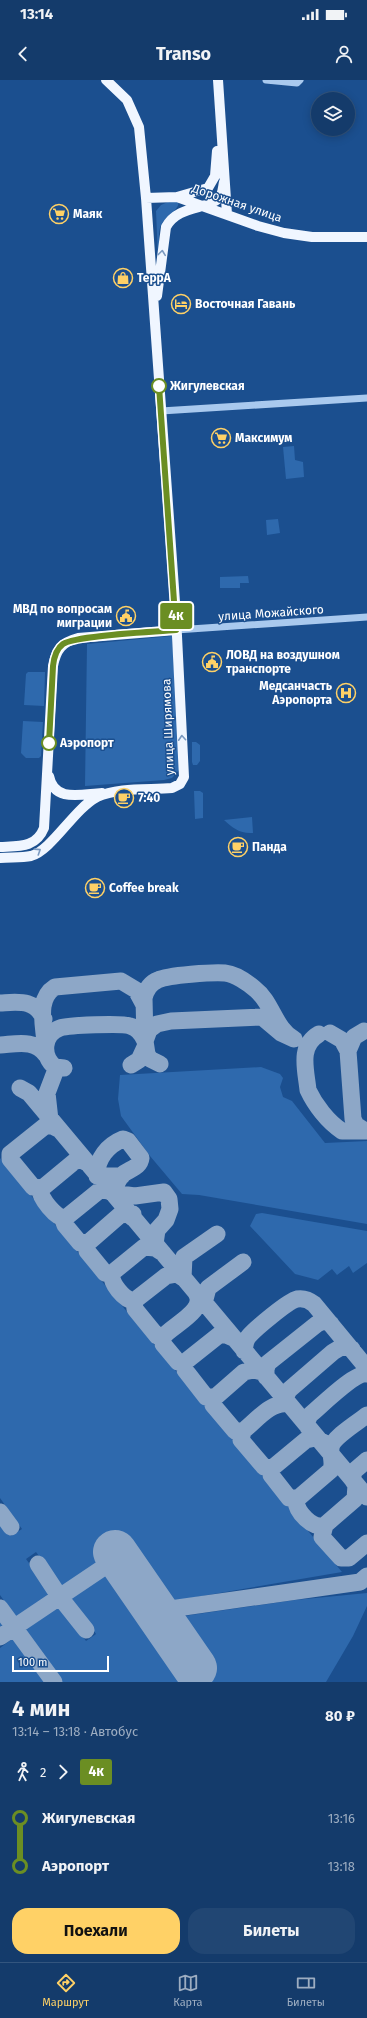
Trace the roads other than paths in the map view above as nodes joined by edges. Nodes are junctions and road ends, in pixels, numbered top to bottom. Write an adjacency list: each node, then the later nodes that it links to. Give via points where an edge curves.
1 (106, 80): 8 (main road, via 127,100 139,127)
2 (218, 80): 5 (main road)
3 (266, 80): 4 (street, via 297,83)
4 (300, 80)
5 (221, 118): 6 (main road); 7 (main road, via 215,176 212,183 201,191)
6 (224, 182): 9 (main road, via 221,195); 10 (main road)
7 (177, 197): 8 (main road, Дорожная улица); 9 (main road, Дорожная улица)
8 (146, 203): 12 (main road)
9 (202, 206): 10 (main road, Дорожная улица); 12 (main road, one-way to 9, via 166,227 174,216)
10 (227, 214): 11 (main road, Дорожная улица, via 284,233 312,237)
11 (367, 238)
12 (154, 320): 14 (main road, улица Ширямова)
13 (367, 398): 14 (street)
14 (161, 411): 16 (main road, улица Ширямова)
15 (367, 617): 16 (street, улица Можайского)
16 (176, 630): 17 (main road, via 78,638 69,641 58,650 53,666); 18 (main road, улица Ширямова, one-way to 16, via 172,788 183,781)
17 (48, 768): 18 (main road, via 51,785 55,790 67,795); 19 (main road, via 45,818 40,836 26,845)
18 (117, 792): 20 (main road, улица Ширямова, one-way to 18, via 29,856 36,853 93,799)
19 (0, 847)
20 (0, 858)

